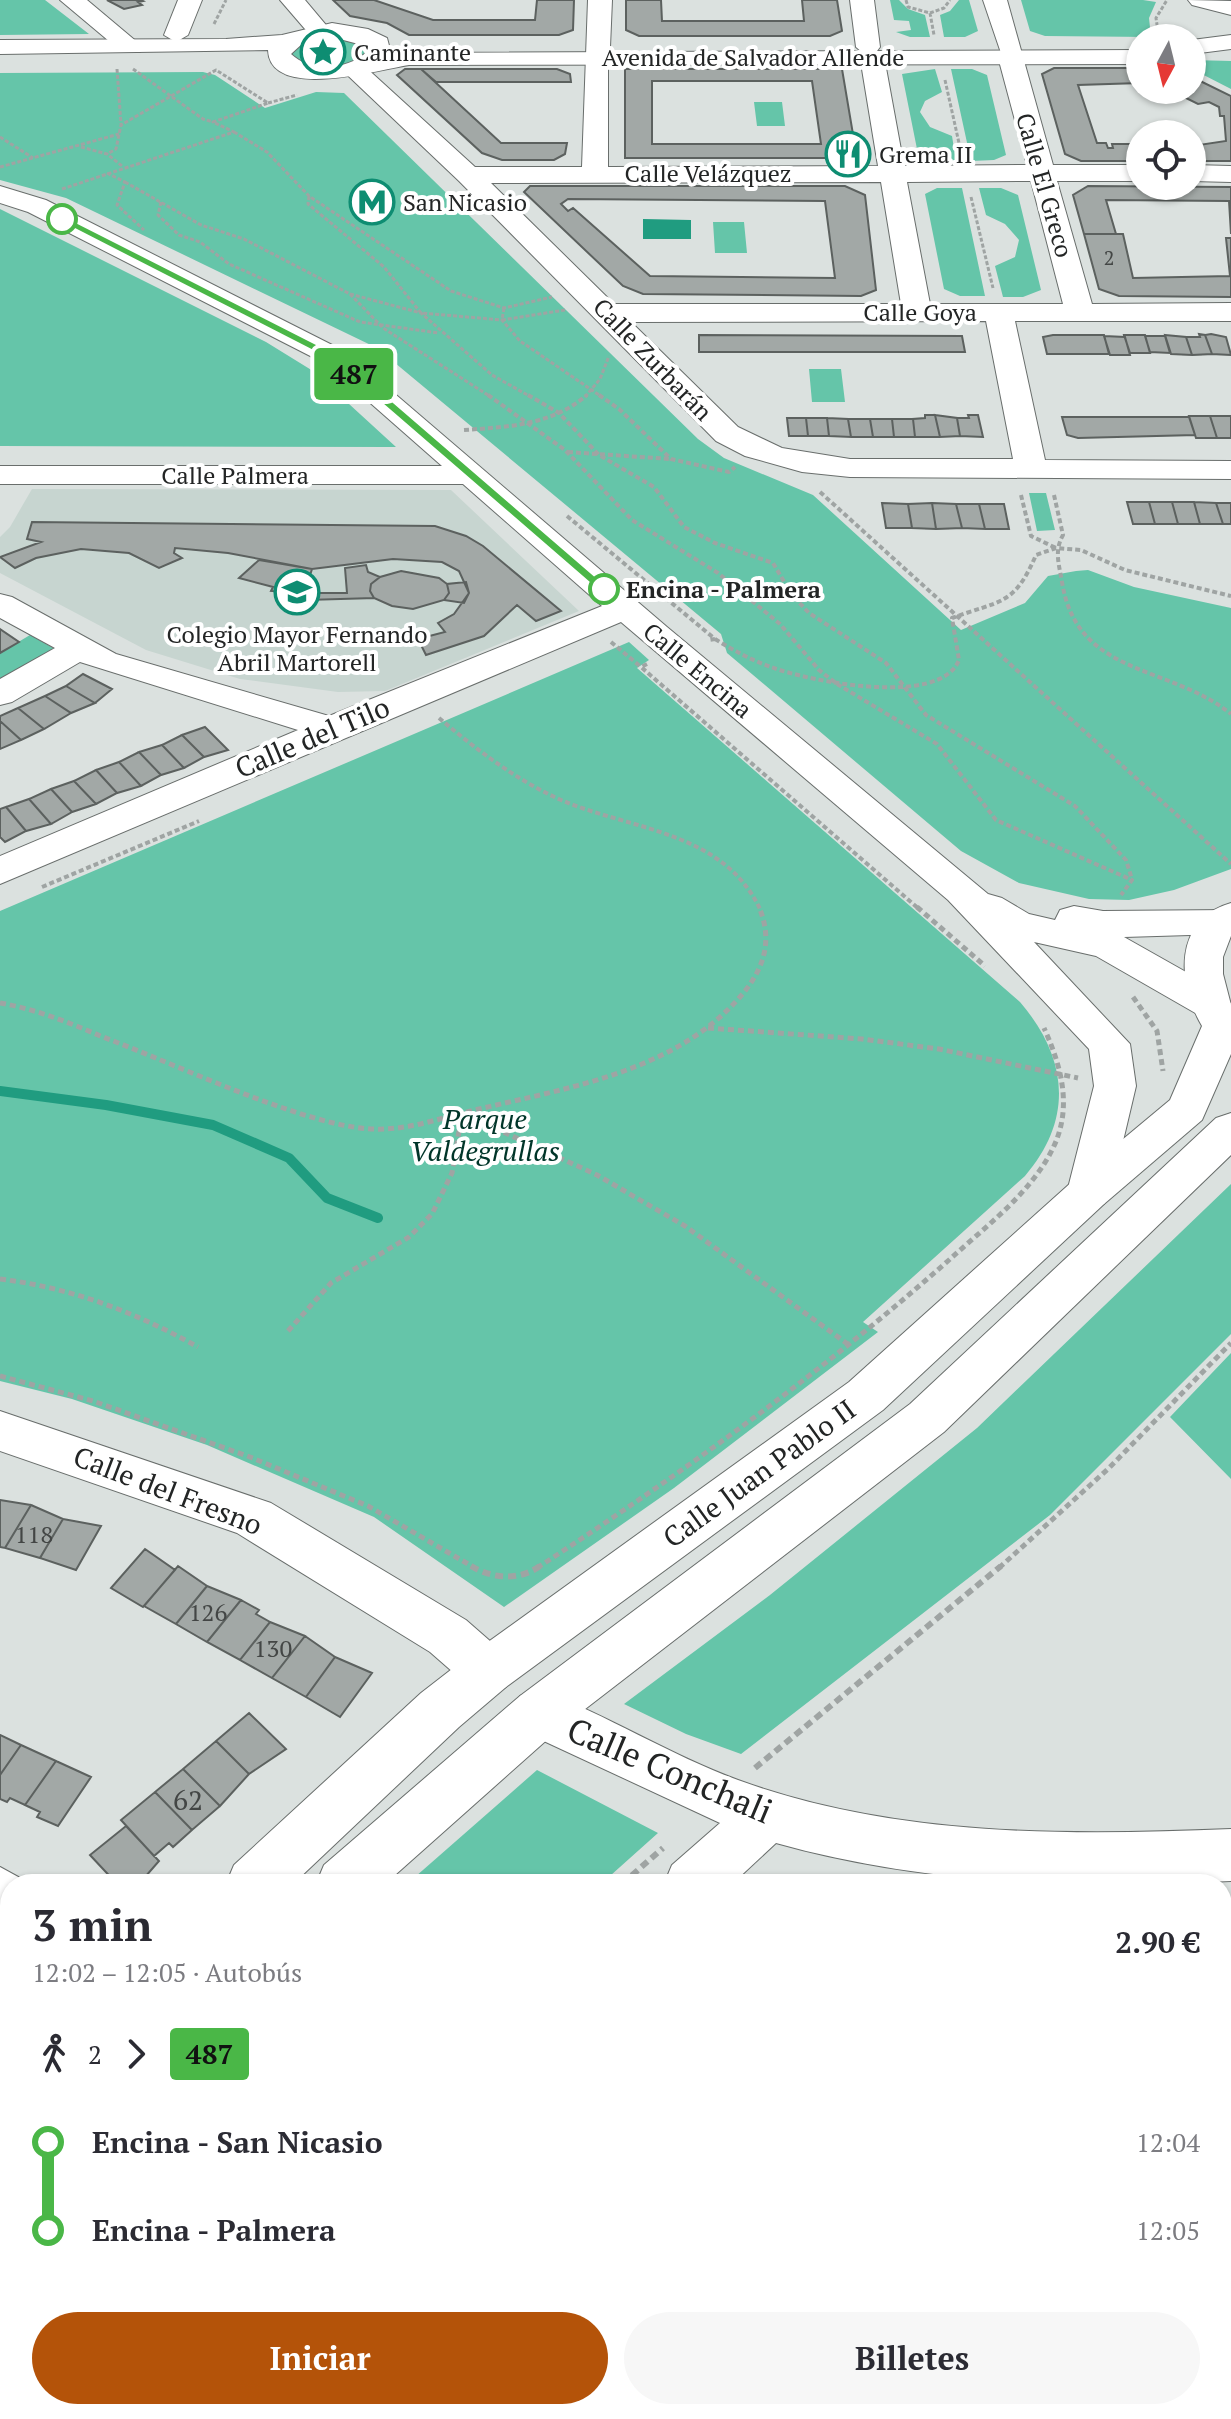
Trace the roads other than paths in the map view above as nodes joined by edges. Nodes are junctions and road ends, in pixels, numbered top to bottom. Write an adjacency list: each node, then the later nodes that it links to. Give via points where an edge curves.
1 (72, 0): 23 (street)
2 (190, 0): 10 (street)
3 (292, 0): 9 (street)
4 (600, 0): 16 (street)
5 (862, 0): 17 (street)
6 (995, 0): 18 (street, Calle El Greco)
7 (1200, 0): 8 (street)
8 (1231, 8)
9 (319, 31): 15 (street); 24 (street, via 360,34)
10 (176, 35)
11 (1231, 42): 12 (street)
12 (1206, 45)
13 (0, 47): 23 (street)
14 (1126, 48): 18 (street, Avenida de Salvador Allende)
15 (285, 52): 22 (street); 23 (street); 24 (street, Avenida de Salvador Allende, via 322,72)
16 (597, 52): 17 (street, Avenida de Salvador Allende); 24 (street, Avenida de Salvador Allende); 25 (street)
17 (870, 52): 18 (street, Avenida de Salvador Allende); 26 (street)
18 (1010, 52): 19 (street, Avenida de Salvador Allende); 27 (street, Calle El Greco)
19 (1126, 56)
20 (1206, 57): 21 (street)
21 (1231, 57)
22 (0, 58)
23 (132, 58)
24 (366, 59): 31 (street, Calle Zurbarán)
25 (595, 173): 26 (street, Calle Velázquez); 31 (street, Calle Velázquez)
26 (892, 173): 27 (street, Calle Velázquez); 33 (street)
27 (1040, 173): 28 (street, Calle Velázquez); 34 (street, Calle El Greco)
28 (1126, 173)
29 (1206, 173): 30 (street)
30 (1231, 174)
31 (468, 175): 36 (street, Calle Zurbarán)
32 (0, 194): 38 (street, Calle Encina, via 37,206 336,358)
33 (917, 312): 36 (street, Calle Goya); 37 (street, Calle Goya)
34 (1080, 312): 35 (street, Calle Goya); 37 (street, Calle Goya)
35 (1231, 312)
36 (610, 313): 42 (street, Calle Zurbarán, via 727,434 750,448 809,466)
37 (999, 313): 42 (street)
38 (464, 452): 39 (street, Calle Palmera); 41 (street, Calle Palmera); 44 (street, Calle Encina)
39 (0, 461)
40 (1231, 470): 42 (street, Calle Zurbarán)
41 (0, 475)
42 (1035, 483)
43 (0, 604): 45 (street)
44 (627, 608): 47 (street, Calle del Tilo); 49 (street, Calle Encina)
45 (81, 647): 46 (street); 47 (street, via 104,661)
46 (0, 694)
47 (330, 729): 48 (street, Calle del Tilo)
48 (0, 871)
49 (962, 891): 51 (street, via 1017,925); 54 (street, Calle Encina, via 1109,1044 1115,1086)
50 (1227, 918): 51 (street); 52 (street, via 1202,955 1202,974)
51 (1116, 937): 52 (street)
52 (1221, 1022): 54 (street, Calle Juan Pablo II, via 1187,1109)
53 (1231, 1129): 57 (street, Calle Juan Pablo II, via 927,1418)
54 (1089, 1192): 56 (street, Calle Juan Pablo II, via 866,1396)
55 (0, 1431): 56 (street, Calle del Fresno, via 254,1518 448,1636)
56 (488, 1671): 61 (street, Calle Juan Pablo II)
57 (539, 1713): 58 (street, Calle Conchali); 62 (street, Calle Juan Pablo II)
58 (743, 1807): 59 (street, Calle Conchali, via 860,1840 1061,1857); 60 (street)
59 (1231, 1855)
60 (678, 1865)
61 (265, 1874)
62 (355, 1874)

